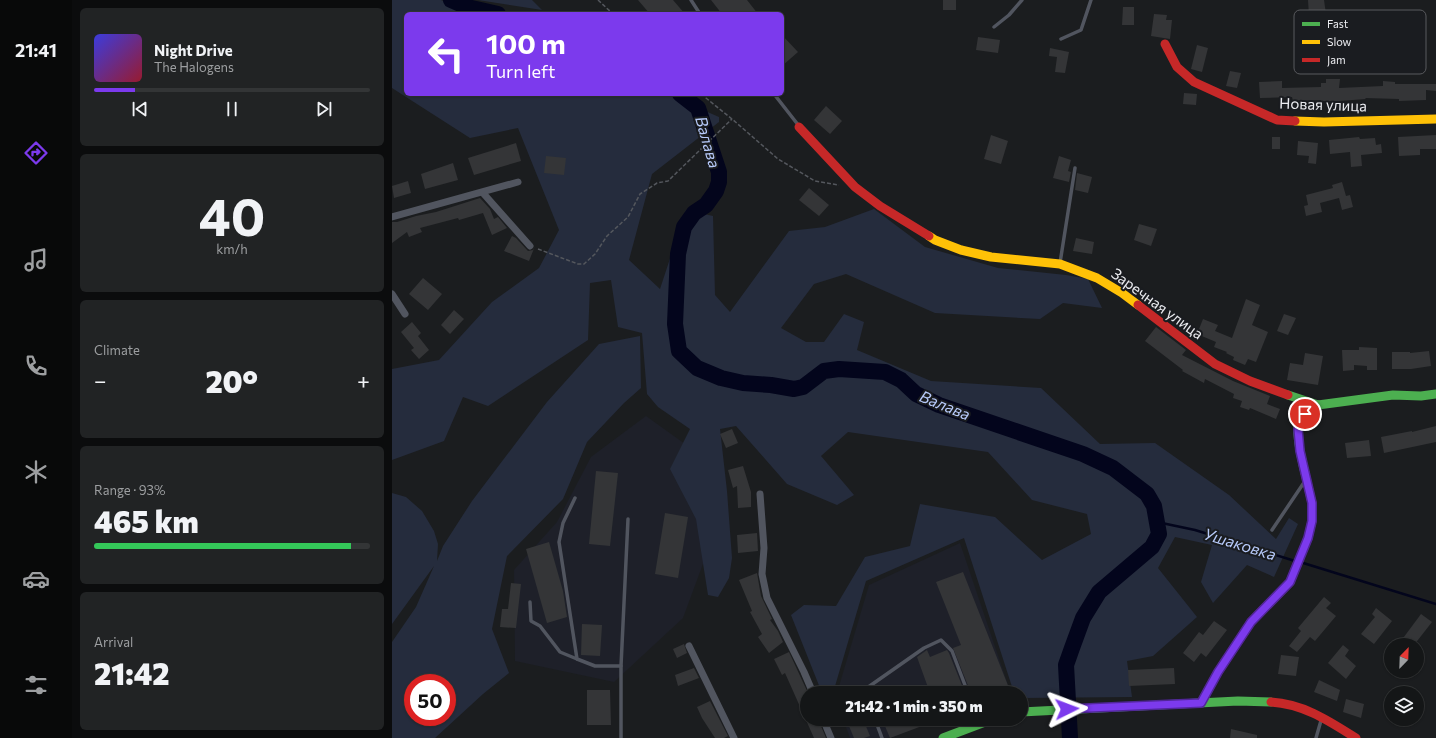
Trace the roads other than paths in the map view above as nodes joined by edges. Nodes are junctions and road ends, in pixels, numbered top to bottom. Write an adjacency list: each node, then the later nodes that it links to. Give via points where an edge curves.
1 (691, 0): 4 (lane)
2 (1022, 0): 5 (lane)
3 (1091, 0): 6 (lane, via 1081,30)
4 (699, 12)
5 (994, 27)
6 (1062, 39)
7 (1165, 44): 9 (street, Новая улица, via 1178,68 1194,82 1277,120 1324,122)
8 (776, 96): 10 (lane)
9 (1436, 119)
10 (800, 127): 16 (street, Заречная улица, via 855,187 880,206 935,240 961,250 991,257)
11 (1075, 168): 16 (lane)
12 (518, 182): 13 (street)
13 (483, 193): 14 (street); 15 (street)
14 (392, 218)
15 (530, 246)
16 (1060, 264): 20 (street, Заречная улица, via 1097,278 1122,292 1215,364 1250,381)
17 (392, 294): 18 (street)
18 (405, 314)
19 (1436, 394): 20 (street, Заречная улица, via 1393,395)
20 (1318, 405): 21 (street, via 1305,414 1298,429 1300,451)
21 (1307, 478): 25 (lane); 33 (street, via 1312,503 1312,521 1308,538 1290,582 1251,622)
22 (760, 494): 30 (street, via 764,548 762,574 767,598)
23 (575, 498): 28 (lane, via 563,523 559,542)
24 (628, 519): 29 (lane)
25 (1272, 530)
26 (530, 602): 28 (lane, via 531,621 540,626 560,652)
27 (689, 646): 40 (street)
28 (577, 659): 29 (lane, via 595,666)
29 (621, 666): 39 (lane)
30 (810, 686)
31 (870, 686): 32 (lane, via 924,648 941,640 952,651)
32 (965, 686)
33 (1201, 703): 34 (street); 35 (street, via 1286,703)
34 (1028, 712)
35 (1322, 716): 44 (lane); 45 (street)
36 (826, 726): 41 (street)
37 (878, 726): 42 (lane)
38 (975, 726): 43 (street)
39 (621, 738)
40 (734, 738)
41 (831, 738)
42 (882, 738)
43 (943, 738)
44 (1316, 738)
45 (1356, 738)

